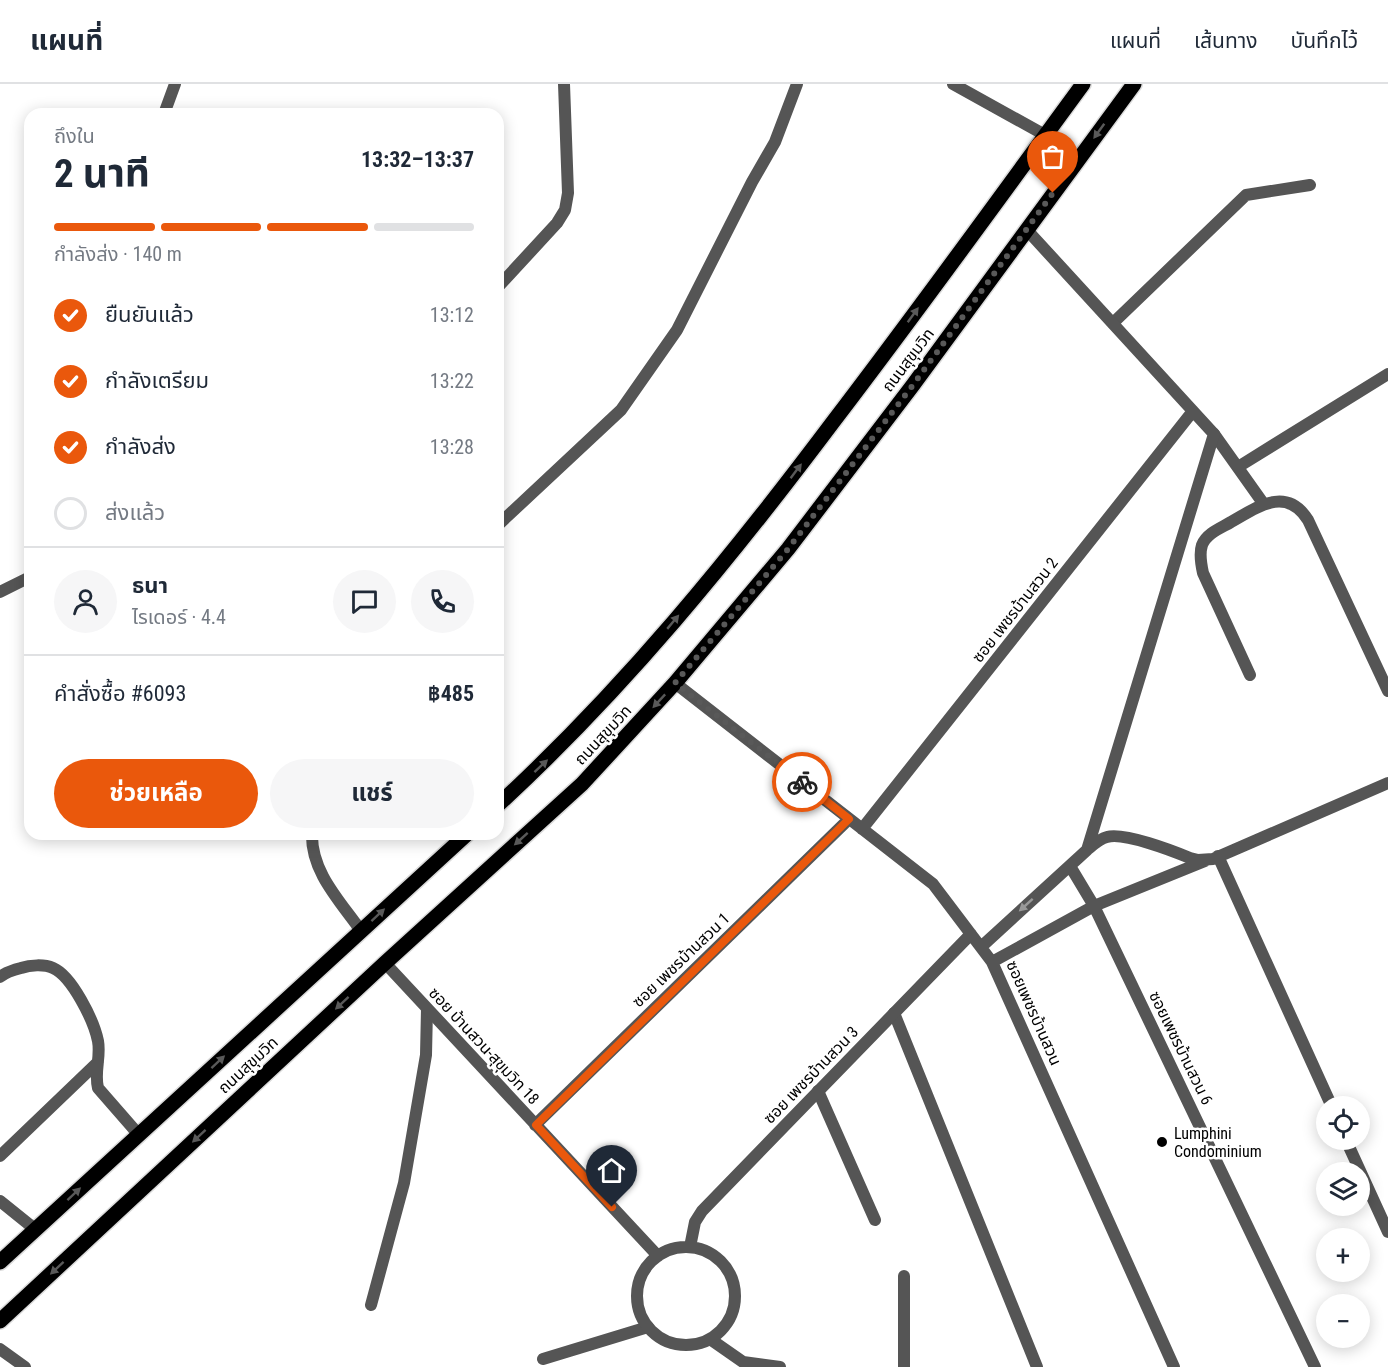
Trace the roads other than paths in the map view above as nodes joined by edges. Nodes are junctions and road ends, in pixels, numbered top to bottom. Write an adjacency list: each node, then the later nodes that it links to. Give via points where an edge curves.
1 (175, 84): 7 (street)
2 (564, 84): 11 (street, via 568,193 565,210)
3 (797, 84): 18 (street, via 775,142 677,330 621,410)
4 (953, 84): 8 (street)
5 (1083, 84): 8 (main road, ถนนสุขุมวิท)
6 (1134, 84): 10 (main road, ถนนสุขุมวิท, one-way to 10)
7 (166, 108)
8 (1046, 135): 25 (main road, ถนนสุขุมวิท, one-way to 8, via 553,755 645,656 756,524)
9 (1310, 185): 12 (street, via 1246,195)
10 (1027, 230): 12 (street); 22 (main road, ถนนสุขุมวิท, via 788,549)
11 (504, 280)
12 (1113, 323): 14 (street)
13 (1388, 374): 16 (street)
14 (1193, 411): 15 (street); 27 (street, ซอย เพชรบ้านสวน 2)
15 (1214, 434): 16 (street); 30 (street)
16 (1238, 467): 17 (street)
17 (1263, 503): 21 (street, via 1211,534 1201,555 1203,573); 23 (street, via 1287,504 1306,516)
18 (504, 519)
19 (24, 580): 20 (street)
20 (0, 592)
21 (1250, 675)
22 (675, 683): 26 (street, ซอยเพชรบ้านสวน); 39 (main road, ถนนสุขุมวิท, one-way to 39, via 582,784)
23 (1388, 691)
24 (1388, 783): 31 (street)
25 (504, 800)
26 (849, 819): 27 (street, ซอยเพชรบ้านสวน); 46 (street, ซอย เพชรบ้านสวน 1)
27 (862, 829): 36 (street, ซอยเพชรบ้านสวน, via 933,884)
28 (312, 840): 35 (street, via 319,871)
29 (461, 840): 35 (main road, ถนนสุขุมวิท, one-way to 29)
30 (1087, 850): 32 (street, via 1102,839 1119,836); 33 (street)
31 (1218, 856): 32 (street); 45 (street)
32 (1206, 860): 34 (street)
33 (1070, 866): 34 (street, ซอยเพชรบ้านสวน 6); 37 (street, one-way to 37)
34 (1094, 906): 38 (street); 70 (street, ซอยเพชรบ้านสวน 6)
35 (361, 932): 47 (main road, ถนนสุขุมวิท, one-way to 35)
36 (971, 934): 37 (street, ซอยเพชรบ้านสวน); 42 (street, ซอย เพชรบ้านสวน 3)
37 (981, 947): 38 (street, ซอยเพชรบ้านสวน)
38 (992, 962): 69 (street, ซอยเพชรบ้านสวน)
39 (385, 963): 41 (street, ซอย บ้านสวน-สุขุมวิท 18); 60 (main road, ถนนสุขุมวิท, one-way to 60)
40 (0, 977): 43 (street, via 29,966 51,967 65,976 92,1020)
41 (427, 1009): 46 (street, ซอย บ้านสวน-สุขุมวิท 18); 59 (street, via 426,1056 404,1183)
42 (894, 1013): 44 (street, ซอย เพชรบ้านสวน 3); 68 (street)
43 (98, 1062): 47 (street, via 98,1088); 49 (street)
44 (818, 1091): 52 (street); 55 (street, ซอย เพชรบ้านสวน 3, via 698,1216)
45 (1327, 1096)
46 (536, 1125): 56 (street, ซอย บ้านสวน-สุขุมวิท 18)
47 (139, 1135): 53 (main road, ถนนสุขุมวิท, one-way to 47)
48 (1351, 1150): 51 (street)
49 (0, 1156)
50 (0, 1202): 53 (street)
51 (1384, 1213): 54 (street)
52 (875, 1220)
53 (36, 1230): 57 (main road, ถนนสุขุมวิท)
54 (1388, 1232)
55 (690, 1247): 56 (street); 62 (street, via 718,1259 735,1286 731,1316)
56 (658, 1256): 61 (street, via 639,1282 640,1313)
57 (0, 1262)
58 (904, 1276): 67 (street)
59 (371, 1305)
60 (0, 1321)
61 (648, 1327): 62 (street, via 670,1343 698,1344); 64 (street)
62 (710, 1339): 66 (street, via 743,1362)
63 (0, 1349): 65 (street)
64 (543, 1359)
65 (25, 1367)
66 (780, 1367)
67 (904, 1367)
68 (1037, 1367)
69 (1174, 1367)
70 (1315, 1367)

